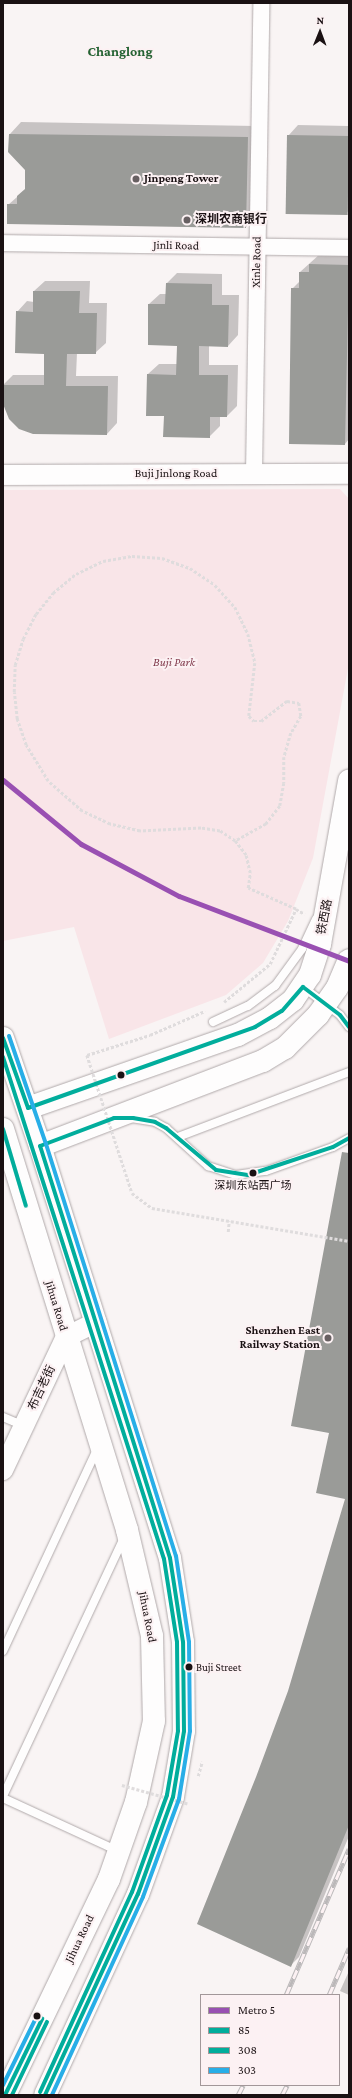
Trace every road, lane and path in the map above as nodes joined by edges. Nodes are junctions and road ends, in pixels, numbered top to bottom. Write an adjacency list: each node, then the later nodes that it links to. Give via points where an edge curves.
1 (261, 3): 3 (street, Xinle Road)
2 (3, 243): 3 (street, Jinli Road)
3 (257, 247): 4 (street, Jinli Road); 5 (street, Xinle Road)
4 (349, 248)
5 (254, 474): 6 (street, Buji Jinlong Road); 7 (street, Buji Jinlong Road)
6 (349, 474)
7 (3, 475)
8 (349, 781): 10 (main road, 铁西路)
9 (235, 841): 9 (path, via 220,831 201,828 140,831 110,824 70,803 40,769 26,745 17,719 14,692 16,665 23,639 36,614 53,593 76,574 103,562 132,556 162,558 190,568 215,585 235,607 248,634 255,663 249,716 254,721 261,721 287,701 299,703 301,716 291,733 284,757 284,783 280,806 266,824); 14 (path, via 246,855 250,873 248,888 296,909 270,964)
10 (331, 888): 12 (main road, 铁西路, via 320,944); 16 (lane, via 302,949 275,986 248,1006)
11 (349, 960): 13 (main road)
12 (303, 987): 13 (lane); 20 (main road, 铁西路, via 282,1011 255,1027)
13 (327, 1004): 17 (lane); 21 (main road, via 285,1048 263,1061)
14 (217, 1006)
15 (211, 1008): 26 (path, bridge, via 150,1035 88,1055 132,1193 152,1208)
16 (212, 1022)
17 (349, 1027)
18 (3, 1038): 20 (main road)
19 (349, 1072): 23 (lane)
20 (28, 1108): 25 (main road)
21 (114, 1118): 23 (lane, via 155,1122); 25 (main road)
22 (3, 1129): 30 (main road, Jihua Road)
23 (178, 1137): 24 (lane, via 208,1166 236,1175 271,1170 333,1147)
24 (349, 1138)
25 (40, 1146): 29 (main road)
26 (229, 1221): 27 (path); 28 (path, bridge)
27 (228, 1232)
28 (349, 1241)
29 (97, 1322): 30 (street); 42 (main road, via 170,1558 183,1642 184,1732 173,1797 138,1894)
30 (66, 1337): 32 (street, 布吉老街); 33 (main road, Jihua Road)
31 (3, 1417): 32 (lane)
32 (24, 1426): 34 (street, 布吉老街)
33 (101, 1441): 35 (main road, Jihua Road); 36 (lane)
34 (3, 1470)
35 (127, 1530): 38 (lane); 40 (main road, Jihua Road, via 152,1636 154,1721 136,1802)
36 (3, 1652)
37 (122, 1785): 39 (path, bridge)
38 (3, 1797): 40 (lane)
39 (189, 1804)
40 (120, 1852): 41 (main road, Jihua Road)
41 (5, 2095)
42 (45, 2095)

